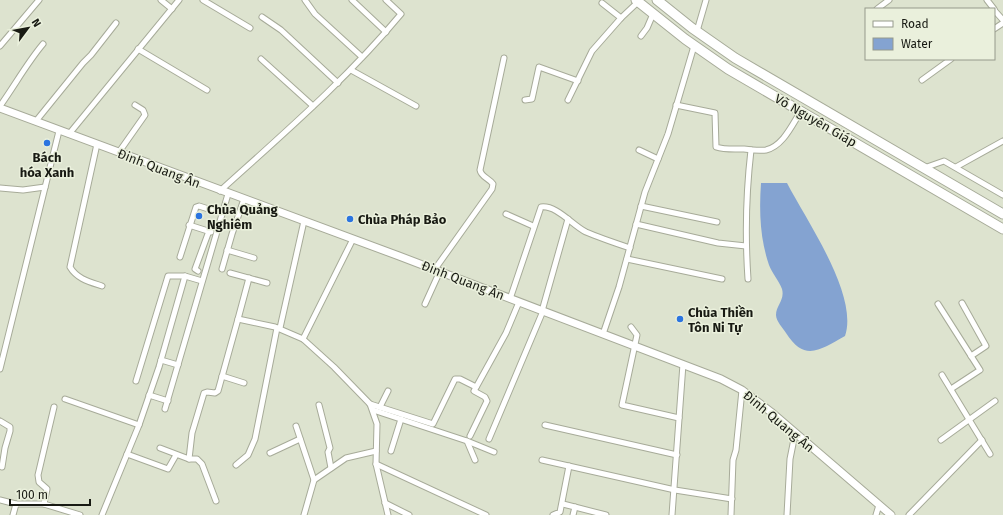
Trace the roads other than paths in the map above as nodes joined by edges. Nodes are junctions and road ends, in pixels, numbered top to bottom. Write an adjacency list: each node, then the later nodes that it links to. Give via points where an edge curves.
1 (39, 0): 30 (street)
2 (161, 0): 16 (street)
3 (179, 0): 16 (street)
4 (202, 0): 24 (street)
5 (305, 0): 33 (street, via 315,14)
6 (352, 0): 27 (street)
7 (386, 0): 27 (street, via 401,14)
8 (657, 0): 26 (highway, Võ Nguyên Giáp)
9 (706, 0): 26 (street)
10 (889, 0): 14 (street)
11 (986, 0): 15 (street)
12 (637, 1): 18 (highway, Võ Nguyên Giáp); 20 (street)
13 (602, 3): 20 (street)
14 (878, 8)
15 (993, 8)
16 (172, 9): 32 (street)
17 (995, 10): 21 (street)
18 (653, 14): 28 (street); 31 (highway, Võ Nguyên Giáp)
19 (262, 17): 40 (street, via 281,30)
20 (621, 18): 39 (street, via 592,51)
21 (1003, 20)
22 (116, 23): 50 (street)
23 (1003, 23): 25 (street)
24 (250, 28)
25 (995, 29)
26 (697, 31): 60 (highway, Võ Nguyên Giáp, via 735,58)
27 (386, 32): 33 (street)
28 (641, 36)
29 (44, 44): 48 (street, via 27,64)
30 (0, 46)
31 (694, 46): 45 (street); 49 (highway, Võ Nguyên Giáp, via 728,69)
32 (138, 49): 41 (street); 52 (street)
33 (362, 57): 37 (street)
34 (504, 58): 88 (street, via 480,170 493,184 492,189)
35 (262, 60): 46 (street)
36 (950, 60): 38 (street)
37 (351, 70): 40 (street); 47 (street)
38 (922, 80)
39 (578, 81): 42 (street, via 539,67 532,99); 43 (street)
40 (338, 83): 46 (street)
41 (207, 90)
42 (525, 100)
43 (568, 100)
44 (135, 105): 57 (street, via 143,110 145,115)
45 (676, 105): 56 (street, via 715,113 716,147); 58 (street)
46 (313, 106): 63 (street)
47 (416, 106)
48 (0, 107): 50 (street, Đinh Quang Ân)
49 (801, 111): 56 (street, via 777,144 768,149); 77 (highway, Võ Nguyên Giáp)
50 (36, 121): 51 (street, Đinh Quang Ân)
51 (59, 131): 52 (street, Đinh Quang Ân); 61 (street)
52 (69, 134): 54 (street, Đinh Quang Ân)
53 (1003, 142): 59 (street)
54 (97, 144): 57 (street, Đinh Quang Ân); 97 (street, via 70,267 80,278)
55 (639, 150): 58 (street)
56 (751, 150): 81 (street, via 745,204)
57 (119, 152): 63 (street, Đinh Quang Ân)
58 (658, 159): 67 (street)
59 (956, 167): 60 (street, via 940,161); 65 (street)
60 (924, 168): 70 (highway, Võ Nguyên Giáp)
61 (45, 187): 62 (street, via 23,190); 114 (street)
62 (0, 188)
63 (220, 191): 64 (street, Đinh Quang Ân)
64 (228, 194): 66 (street, Đinh Quang Ân); 68 (street)
65 (1003, 195)
66 (244, 199): 72 (street, Đinh Quang Ân); 83 (street)
67 (641, 206): 73 (street); 74 (street)
68 (221, 213): 75 (street, via 196,207); 79 (street)
69 (506, 214): 76 (street)
70 (1003, 214)
71 (568, 219): 76 (street, via 546,207 540,207); 82 (street, via 584,231); 103 (street)
72 (304, 221): 80 (street, Đinh Quang Ân); 106 (street)
73 (717, 222)
74 (636, 224): 81 (street, via 705,240); 82 (street)
75 (189, 225): 78 (street); 84 (street)
76 (533, 226): 98 (street)
77 (1003, 229)
78 (209, 231): 79 (street); 89 (street, via 195,269)
79 (217, 233): 95 (street)
80 (353, 239): 88 (street, Đinh Quang Ân); 108 (street)
81 (746, 246): 94 (street)
82 (630, 248): 86 (street)
83 (227, 250): 85 (street); 87 (street)
84 (180, 257)
85 (254, 258)
86 (627, 259): 93 (street); 107 (street)
87 (222, 269)
88 (437, 270): 98 (street, Đinh Quang Ân); 101 (street)
89 (198, 271)
90 (230, 273): 92 (street)
91 (185, 276): 95 (street); 111 (street); 117 (street, via 170,275 166,278)
92 (249, 278): 96 (street); 104 (street)
93 (722, 279)
94 (748, 279)
95 (202, 281): 113 (street)
96 (267, 283)
97 (102, 286)
98 (510, 299): 99 (street, Đinh Quang Ân)
99 (519, 302): 103 (street, Đinh Quang Ân); 119 (street, via 506,333)
100 (962, 303): 110 (street, via 986,346)
101 (425, 304)
102 (938, 304): 110 (street)
103 (543, 311): 107 (street, Đinh Quang Ân); 143 (street)
104 (238, 319): 106 (street); 116 (street)
105 (632, 327): 109 (street, via 637,333)
106 (279, 328): 108 (street); 159 (street, via 255,439 248,455)
107 (603, 334): 109 (street, Đinh Quang Ân)
108 (303, 340): 127 (street)
109 (634, 346): 112 (street, Đinh Quang Ân); 133 (street, via 622,405)
110 (971, 356): 120 (street, via 980,370)
111 (161, 360): 113 (street); 123 (street)
112 (683, 364): 121 (street, Đinh Quang Ân); 133 (street)
113 (178, 365): 125 (street)
114 (0, 369)
115 (942, 375): 120 (street)
116 (222, 376): 118 (street); 155 (street, via 217,392 204,393 192,433)
117 (136, 381)
118 (244, 383)
119 (476, 387): 130 (street, via 455,380 433,424); 141 (street, via 474,392 487,400)
120 (951, 389): 135 (street)
121 (742, 390): 140 (street, Đinh Quang Ân); 165 (street)
122 (388, 391): 130 (street)
123 (149, 395): 125 (street); 137 (street)
124 (65, 399): 137 (street)
125 (168, 401): 131 (street)
126 (995, 401): 135 (street)
127 (370, 404): 130 (street); 132 (street)
128 (318, 405): 162 (street, via 330,448 328,452)
129 (54, 407): 170 (street, via 38,475 39,482 47,489)
130 (380, 407)
131 (165, 410)
132 (373, 410): 134 (street); 147 (street, via 377,424)
133 (679, 418): 154 (street)
134 (401, 419): 141 (street); 148 (street)
135 (970, 420): 144 (street); 145 (street)
136 (0, 421): 160 (street, via 10,427)
137 (139, 425): 151 (street)
138 (545, 425): 154 (street)
139 (296, 426): 142 (street)
140 (795, 434): 172 (street, Đinh Quang Ân); 186 (street, via 790,459)
141 (469, 438): 149 (street); 156 (street)
142 (300, 439): 150 (street); 163 (street)
143 (489, 439)
144 (941, 440)
145 (982, 440): 152 (street); 189 (street)
146 (160, 448): 153 (street)
147 (376, 451): 158 (street); 162 (street, via 346,458)
148 (391, 451)
149 (494, 452)
150 (270, 453)
151 (127, 454): 153 (street, via 168,469); 176 (street)
152 (990, 454)
153 (176, 455): 155 (street)
154 (677, 455): 164 (street)
155 (189, 459): 167 (street, via 197,459 202,464)
156 (475, 460)
157 (542, 460): 161 (street)
158 (376, 464): 168 (street); 180 (street)
159 (236, 465)
160 (2, 466)
161 (570, 466): 164 (street); 171 (street)
162 (331, 468): 163 (street)
163 (314, 480): 177 (street)
164 (675, 490): 165 (street); 184 (street)
165 (732, 499): 185 (street)
166 (0, 500): 169 (street)
167 (216, 501)
168 (385, 503): 178 (street); 179 (street)
169 (16, 504): 170 (street); 174 (street)
170 (44, 504): 175 (street)
171 (563, 504): 173 (street); 181 (street, via 560,512)
172 (879, 505): 187 (street); 188 (street, Đinh Quang Ân)
173 (575, 507): 182 (street); 183 (street)
174 (13, 515)
175 (80, 515)
176 (102, 515)
177 (304, 515)
178 (388, 515)
179 (409, 515)
180 (486, 515)
181 (553, 515)
182 (573, 515)
183 (606, 515)
184 (672, 515)
185 (731, 515)
186 (787, 515)
187 (876, 515)
188 (891, 515)
189 (909, 515)

